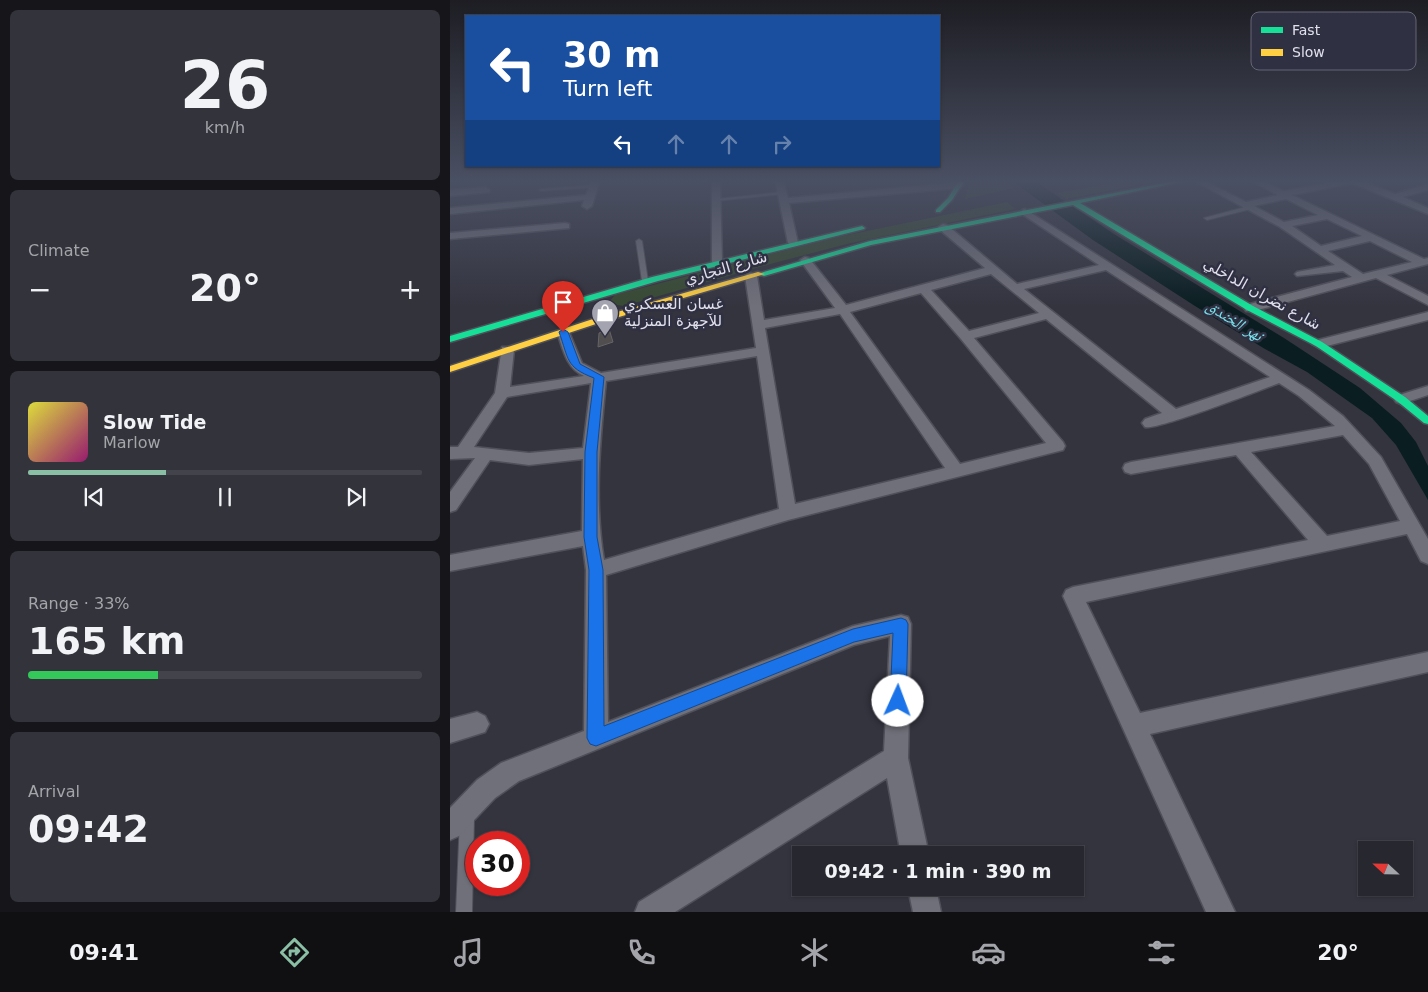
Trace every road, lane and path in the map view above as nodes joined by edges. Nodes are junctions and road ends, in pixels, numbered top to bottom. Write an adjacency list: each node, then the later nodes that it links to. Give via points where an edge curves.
1 (716, 223): 19 (street)
2 (789, 223): 16 (street)
3 (968, 223): 12 (main road, شارع التجاري)
4 (1042, 223): 21 (street)
5 (1108, 223): 33 (main road, شارع نضران الداخلي)
6 (1278, 223): 9 (street)
7 (1295, 223): 9 (street)
8 (1342, 223): 14 (street)
9 (1283, 225): 17 (street)
10 (565, 226): 13 (street)
11 (870, 226): 16 (main road, شارع التجاري)
12 (943, 227): 18 (main road, شارع التجاري); 23 (street)
13 (450, 236)
14 (1372, 237): 17 (street); 20 (street)
15 (639, 241): 28 (lane)
16 (793, 243): 19 (main road, شارع التجاري)
17 (1319, 250): 22 (street)
18 (806, 260): 26 (main road, شارع التجاري); 34 (street)
19 (717, 262): 28 (main road, شارع التجاري)
20 (1425, 262): 25 (street)
21 (1107, 266): 30 (street); 47 (street)
22 (1345, 267): 24 (street); 27 (street)
23 (992, 270): 29 (street); 30 (street)
24 (1301, 274)
25 (1379, 274): 27 (street); 32 (street)
26 (751, 276): 37 (main road, شارع التجاري); 38 (street)
27 (1361, 278): 33 (street)
28 (645, 281): 31 (main road, شارع التجاري)
29 (923, 288): 34 (street); 40 (street)
30 (1015, 288): 35 (street)
31 (590, 296): 37 (main road); 41 (main road, شارع التجاري)
32 (1428, 301)
33 (1250, 308): 42 (main road, شارع نضران الداخلي)
34 (844, 310): 38 (street); 60 (street)
35 (1048, 315): 40 (street); 51 (street)
36 (1428, 316): 42 (street)
37 (599, 320): 39 (main road, شارع التجاري)
38 (759, 325): 44 (street)
39 (563, 332): 43 (main road, شارع التجاري); 46 (street, via 580,370)
40 (966, 336): 60 (street, via 1057,446)
41 (450, 339)
42 (1319, 344): 50 (main road, شارع نضران الداخلي)
43 (507, 350): 45 (main road, شارع التجاري); 49 (street)
44 (763, 351): 46 (street); 62 (street)
45 (450, 369)
46 (599, 377): 49 (street); 57 (street)
47 (1281, 378): 51 (street); 54 (street)
48 (1428, 390): 50 (street)
49 (502, 393): 56 (street)
50 (1401, 399): 52 (main road, شارع نضران الداخلي)
51 (1175, 416): 53 (street)
52 (1428, 421)
53 (1150, 423)
54 (1346, 429): 55 (street); 63 (street, via 1375,462)
55 (1239, 448): 59 (street); 65 (street)
56 (456, 452): 58 (street)
57 (591, 452): 58 (street, via 543,459); 64 (street)
58 (488, 454): 61 (street)
59 (1132, 468)
60 (956, 471): 62 (street)
61 (450, 505)
62 (788, 513): 68 (street)
63 (1412, 526): 65 (street); 66 (street)
64 (591, 537): 67 (street); 68 (street)
65 (1322, 544): 71 (street, via 1073,596)
66 (1428, 556)
67 (450, 563)
68 (596, 570): 73 (street)
69 (1428, 662): 71 (street)
70 (477, 724): 72 (street)
71 (1134, 726): 82 (street)
72 (450, 731)
73 (596, 738): 74 (street, via 853,636 901,624); 75 (street, via 510,772 486,789)
74 (896, 758): 77 (street); 80 (street)
75 (467, 810): 76 (street); 79 (lane)
76 (450, 827)
77 (913, 846)
78 (924, 896): 81 (street)
79 (464, 912)
80 (649, 912)
81 (927, 912)
82 (1220, 912)

